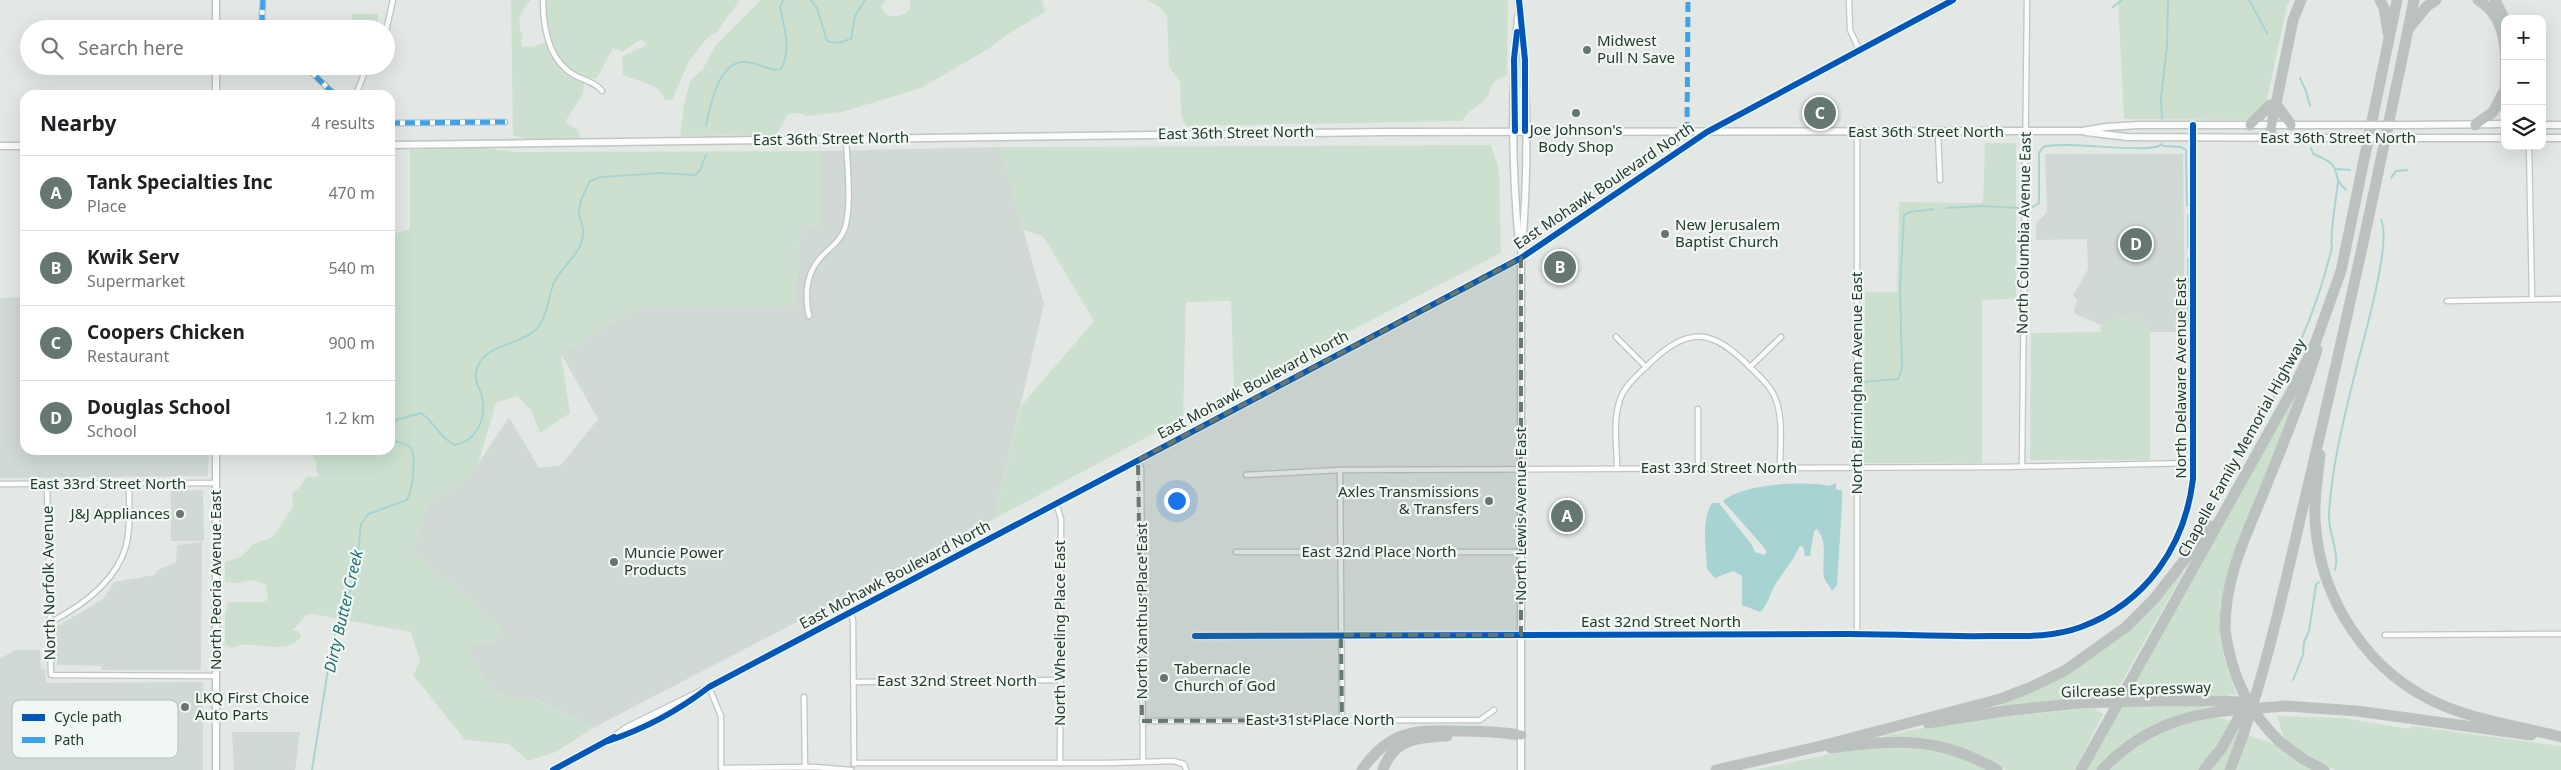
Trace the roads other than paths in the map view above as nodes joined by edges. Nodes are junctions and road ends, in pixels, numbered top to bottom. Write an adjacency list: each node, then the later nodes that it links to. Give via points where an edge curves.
1 (216, 0): 18 (main road)
2 (263, 0): 19 (street)
3 (393, 0): 20 (street)
4 (543, 0): 31 (street, via 548,41 559,63 575,75 596,84)
5 (1519, 0): 44 (main road, North Lewis Avenue East, via 1514,59); 45 (main road, North Lewis Avenue East, via 1525,60)
6 (1849, 0): 23 (street, via 1850,30)
7 (1953, 0): 23 (street, East Mohawk Boulevard North)
8 (2027, 0): 51 (street, North Columbia Avenue East)
9 (2294, 0): 33 (highway, via 2288,16)
10 (2301, 0): 33 (highway)
11 (2380, 0): 22 (highway)
12 (2397, 0): 22 (highway, Chapelle Family Memorial Highway)
13 (2414, 0): 21 (highway)
14 (2436, 0): 21 (highway)
15 (2478, 0): 24 (highway, via 2494,13 2504,34)
16 (2494, 0): 17 (highway)
17 (2502, 15)
18 (216, 20)
19 (262, 20)
20 (388, 20)
21 (2408, 30): 75 (highway)
22 (2389, 40): 65 (highway, Chapelle Family Memorial Highway)
23 (1859, 50): 48 (street, East Mohawk Boulevard North)
24 (2504, 60)
25 (216, 75): 28 (main road)
26 (314, 75): 29 (street)
27 (364, 75): 30 (street)
28 (216, 90)
29 (330, 90)
30 (358, 90)
31 (602, 91)
32 (2501, 97): 41 (highway, via 2494,112)
33 (2273, 104): 38 (highway); 39 (highway); 40 (highway)
34 (505, 122): 35 (street)
35 (395, 123)
36 (2501, 124): 41 (main road, East 36th Street North)
37 (2193, 125): 38 (main road, East 36th Street North); 46 (main road, East 36th Street North, via 2115,126); 54 (street, North Delaware Avenue East)
38 (2250, 125): 39 (main road, East 36th Street North)
39 (2269, 125): 40 (main road, East 36th Street North); 55 (highway)
40 (2291, 125): 41 (main road, East 36th Street North, bridge)
41 (2475, 125)
42 (2546, 125): 43 (main road)
43 (2561, 125)
44 (1515, 131): 45 (main road, East 36th Street North); 53 (main road, East 36th Street North); 64 (main road, North Lewis Avenue East, via 1515,203)
45 (1525, 131): 47 (main road, East 36th Street North); 64 (main road, North Lewis Avenue East, via 1526,204)
46 (2082, 131): 51 (main road, East 36th Street North); 54 (main road, East 36th Street North, via 2105,136)
47 (1672, 132): 48 (main road, East 36th Street North); 62 (main road)
48 (1707, 132): 49 (main road, East 36th Street North); 62 (street, East Mohawk Boulevard North)
49 (1857, 132): 50 (main road, East 36th Street North); 81 (street, North Birmingham Avenue East)
50 (1938, 132): 51 (main road, East 36th Street North); 63 (street)
51 (2026, 132): 79 (street, North Columbia Avenue East)
52 (2501, 137): 55 (main road, East 36th Street North, bridge)
53 (846, 138): 58 (main road, East 36th Street North); 69 (street, via 845,227 808,277 806,303)
54 (2193, 138): 55 (main road, East 36th Street North); 78 (street, North Delaware Avenue East)
55 (2267, 138)
56 (2546, 138): 57 (main road)
57 (2561, 138)
58 (395, 145)
59 (0, 146): 60 (main road)
60 (20, 146)
61 (2529, 150): 66 (street)
62 (1674, 154): 64 (street, East Mohawk Boulevard North)
63 (1940, 180)
64 (1521, 258): 77 (street, East Mohawk Boulevard North); 84 (main road, North Lewis Avenue East)
65 (2334, 293): 91 (highway, Chapelle Family Memorial Highway, via 2295,385); 136 (highway, bridge, via 2305,392 2234,563 2226,594 2225,629 2230,658 2243,694 2257,718 2280,742)
66 (2532, 299): 67 (street); 68 (street)
67 (2561, 299)
68 (2447, 301)
69 (809, 316)
70 (1616, 337): 72 (street)
71 (1781, 337): 73 (street)
72 (1646, 367): 73 (street, via 1671,344 1701,336 1725,344); 82 (street, via 1625,390 1619,402)
73 (1750, 367): 83 (street, via 1772,390 1777,403)
74 (1698, 409): 80 (street)
75 (2326, 412): 106 (highway); 116 (highway, via 2315,498 2317,542 2328,584 2357,637 2396,677 2433,700 2459,711)
76 (216, 455): 87 (main road, North Peoria Avenue East)
77 (1138, 460): 92 (street, East Mohawk Boulevard North); 114 (street, North Xanthus Place East, via 1142,556)
78 (2192, 463): 79 (street, East 33rd Street North); 96 (street, North Delaware Avenue East, via 2190,502 2174,546 2153,578)
79 (2022, 466): 81 (street, East 33rd Street North)
80 (1698, 467): 82 (street, East 33rd Street North); 83 (street, East 33rd Street North)
81 (1857, 467): 83 (street, East 33rd Street North); 100 (street, North Birmingham Avenue East)
82 (1616, 468): 84 (street, East 33rd Street North)
83 (1780, 468)
84 (1521, 469): 85 (street, East 33rd Street North); 95 (main road, North Lewis Avenue East)
85 (1340, 470): 86 (street, East 33rd Street North); 94 (street)
86 (1246, 475)
87 (216, 483): 90 (street, East 33rd Street North); 105 (main road, North Peoria Avenue East)
88 (0, 484): 89 (street, East 33rd Street North)
89 (47, 484): 90 (street, East 33rd Street North); 98 (street, North Norfolk Avenue)
90 (130, 485): 98 (street, via 129,526 117,566 88,599)
91 (2233, 495): 117 (highway, via 2154,599 2120,632 2066,670 2000,699); 132 (highway, Chapelle Family Memorial Highway)
92 (1056, 504): 97 (street, East Mohawk Boulevard North); 107 (street, North Wheeling Place East, via 1061,519)
93 (1236, 552): 94 (street, East 32nd Place North)
94 (1341, 552): 95 (street, East 32nd Place North); 99 (street)
95 (1521, 552): 102 (main road, North Lewis Avenue East)
96 (2120, 607): 100 (street, East 32nd Street North, via 2081,627 2042,636)
97 (850, 612): 108 (street, via 854,620); 109 (street, East Mohawk Boulevard North)
98 (49, 623): 105 (street, North Norfolk Avenue, via 51,675)
99 (1341, 634): 102 (street, East 32nd Street North); 104 (street, East 32nd Street North); 113 (street)
100 (1857, 634): 102 (street, East 32nd Street North)
101 (2561, 634): 103 (street)
102 (1521, 635): 115 (main road, North Lewis Avenue East)
103 (2385, 635)
104 (1195, 636)
105 (216, 676): 123 (main road, North Peoria Avenue East)
106 (2260, 679): 134 (highway, via 2222,749); 135 (highway)
107 (1061, 680): 108 (street, East 32nd Street North); 121 (street, North Wheeling Place East)
108 (853, 682): 120 (street)
109 (709, 688): 122 (street, via 721,721 721,768); 124 (street, East Mohawk Boulevard North, via 672,712)
110 (804, 697): 122 (street)
111 (2285, 706): 116 (highway, Gilcrease Expressway, via 2358,711); 117 (highway, Gilcrease Expressway, bridge, via 2203,700 2081,703 1949,719); 133 (highway, bridge, via 2209,712 2166,724 2129,745)
112 (1494, 710): 113 (street, East 31st Place North, via 1480,720)
113 (1342, 720): 114 (street, East 31st Place North)
114 (1142, 721): 119 (street, North Xanthus Place East)
115 (1521, 735): 127 (highway, via 1500,731 1448,730 1406,733 1383,745); 128 (highway, via 1413,738 1395,750); 129 (main road, North Lewis Avenue East)
116 (2561, 738)
117 (1821, 746): 118 (highway, Gilcrease Expressway)
118 (1787, 754): 130 (highway, Gilcrease Expressway); 131 (highway, via 1885,741 1915,742 1951,749)
119 (1143, 762): 121 (street); 126 (street, via 1173,761 1184,764)
120 (854, 763): 121 (street); 125 (street)
121 (1060, 763)
122 (805, 767): 125 (street)
123 (216, 770)
124 (552, 770)
125 (851, 770)
126 (1186, 770)
127 (1362, 770)
128 (1383, 770)
129 (1521, 770)
130 (1716, 770)
131 (1997, 770)
132 (2081, 770)
133 (2102, 770)
134 (2204, 770)
135 (2230, 770)
136 (2324, 770)

